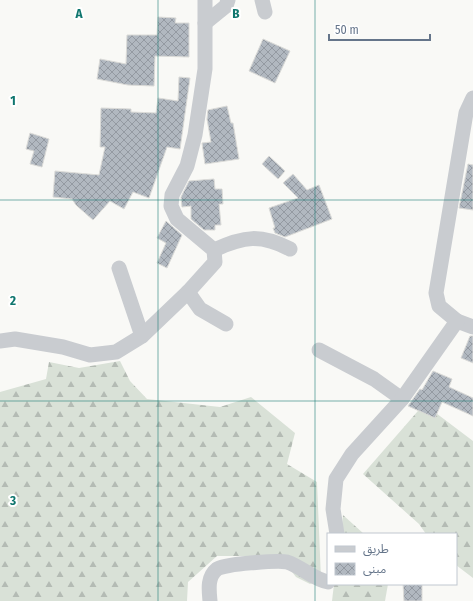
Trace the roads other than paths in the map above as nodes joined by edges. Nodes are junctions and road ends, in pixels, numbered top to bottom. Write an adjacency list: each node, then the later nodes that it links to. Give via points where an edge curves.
1 (205, 0): 3 (street)
2 (228, 0): 3 (street, via 226,6)
3 (205, 23): 6 (street, via 205,69 195,135 187,166 172,195 170,206 176,219)
4 (473, 98): 9 (street, via 466,113 436,293 439,306)
5 (290, 249): 6 (street, via 272,240 258,239 234,241)
6 (214, 250): 8 (street, via 215,262)
7 (119, 268): 12 (street)
8 (188, 292): 10 (street, via 200,309); 12 (street)
9 (457, 321): 11 (street); 15 (street)
10 (226, 324)
11 (473, 327)
12 (142, 336): 13 (street, via 116,352 90,355 64,347 15,338)
13 (0, 341)
14 (319, 350): 15 (street, via 374,379)
15 (402, 399): 16 (street, via 352,454 336,479 333,509)
16 (338, 533)
17 (327, 582): 18 (street, via 285,562 227,565 216,569 208,584)
18 (210, 601)

